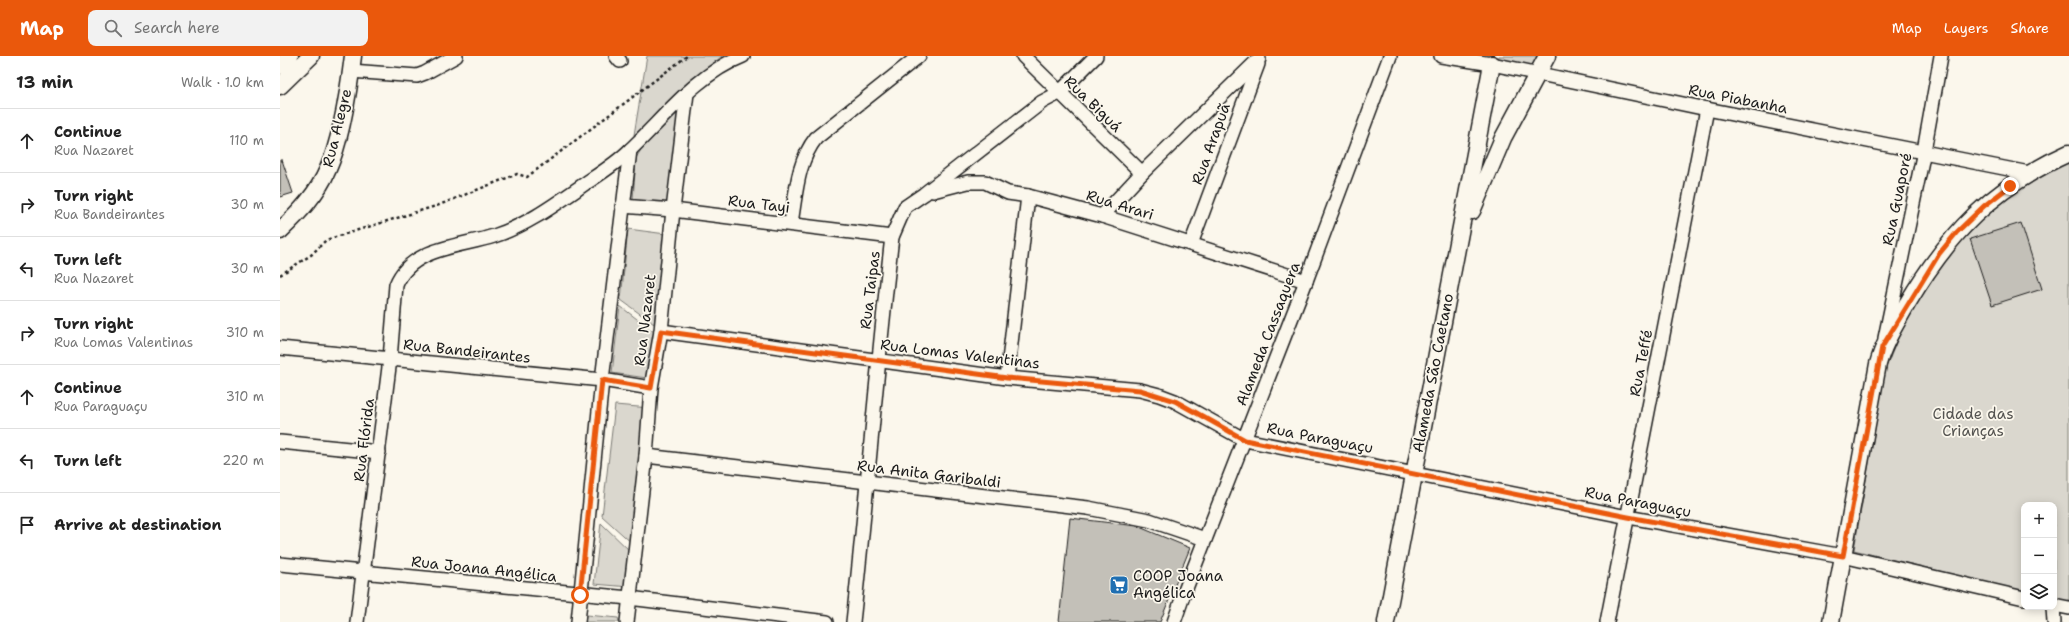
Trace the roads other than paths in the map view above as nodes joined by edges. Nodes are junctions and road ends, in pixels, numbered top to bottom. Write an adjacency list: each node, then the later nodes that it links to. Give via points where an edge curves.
1 (290, 56): 15 (main road)
2 (311, 56): 17 (main road)
3 (456, 56): 14 (street, via 416,76)
4 (743, 56): 18 (street, via 715,70)
5 (919, 56): 31 (street, via 816,138 808,148 802,160)
6 (1023, 56): 19 (street, Rua Biguá)
7 (1096, 56): 19 (street, Rua Taipas)
8 (1390, 56): 36 (street, Alameda Cassaquera)
9 (1441, 56): 13 (street, Rua Piabanha)
10 (1547, 56): 16 (main road, Alameda São Caetano)
11 (1941, 56): 22 (street, Rua Guaporé)
12 (1260, 58): 24 (street); 34 (street, Rua Arapuã)
13 (1493, 60): 16 (street, Rua Piabanha); 35 (main road, Alameda São Caetano)
14 (352, 64): 32 (main road, Rua Alegre, via 328,169 313,196)
15 (280, 66)
16 (1536, 73): 20 (street, Rua Piabanha); 35 (main road, Alameda São Caetano, via 1488,172)
17 (280, 86)
18 (687, 93): 21 (street); 29 (street, Rua Nazaret)
19 (1059, 93): 24 (street, Rua Biguá); 26 (street, Rua Taipas, via 1042,102)
20 (1707, 109): 22 (street, Rua Piabanha); 51 (street, Rua Teffé)
21 (630, 150): 28 (street); 40 (street, Rua Flórida, via 568,196 517,228 420,256 408,265 396,285)
22 (1924, 151): 25 (street, Rua Piabanha); 38 (street, Rua Guaporé)
23 (2069, 153): 25 (main road)
24 (1142, 173): 30 (street)
25 (2029, 173): 38 (main road, via 1984,206 1957,232 1939,254)
26 (924, 194): 27 (street, Rua Arari, via 968,182 985,182 1008,193); 33 (street, Rua Taipas, via 905,207)
27 (1028, 196): 30 (street, Rua Arari); 42 (street)
28 (622, 206): 29 (street, Rua Tayi); 43 (street)
29 (673, 210): 31 (street, Rua Tayi); 37 (street, Rua Nazaret)
30 (1102, 216): 34 (street, Rua Arari)
31 (791, 223): 33 (street, Rua Tayi)
32 (280, 231)
33 (892, 237): 41 (street, Rua Taipas)
34 (1191, 244): 36 (street, Rua Arari)
35 (1453, 265): 49 (main road, Alameda São Caetano)
36 (1306, 281): 45 (street, Alameda Cassaquera)
37 (661, 331): 41 (street, Rua Lomas Valentinas); 44 (street, Rua Nazaret)
38 (1882, 347): 53 (main road)
39 (280, 348): 40 (street, Rua Bandeirantes)
40 (390, 359): 43 (street, Rua Bandeirantes); 47 (street, Rua Flórida)
41 (878, 360): 42 (street, Rua Lomas Valentinas); 50 (street, Rua Taipas)
42 (1007, 378): 45 (street, Rua Lomas Valentinas, via 1159,394)
43 (602, 380): 44 (street, Rua Bandeirantes); 56 (street)
44 (651, 388): 48 (street, Rua Nazaret)
45 (1245, 440): 49 (street, Rua Paraguaçu); 52 (street, Alameda Cassaquera)
46 (280, 442): 47 (street)
47 (379, 452): 55 (street, Rua Flórida)
48 (646, 456): 50 (street, Rua Anita Garibaldi); 58 (street, Rua Nazaret)
49 (1414, 473): 51 (street, Rua Paraguaçu); 68 (main road, Alameda São Caetano)
50 (869, 483): 52 (street, Rua Anita Garibaldi, via 1118,513 1149,520); 66 (street, Rua Taipas)
51 (1628, 517): 53 (street, Rua Paraguaçu); 69 (street, Rua Teffé)
52 (1205, 539): 67 (street, Alameda Cassaquera)
53 (1843, 556): 57 (street, Rua Paraguaçu); 70 (main road)
54 (280, 564): 55 (street, Rua Joana Angélica)
55 (363, 572): 56 (street, Rua Joana Angélica); 62 (street, Rua Flórida)
56 (580, 595): 58 (street, Rua Joana Angélica); 63 (street)
57 (2021, 597)
58 (629, 598): 64 (street, Rua Nazaret); 65 (street, Rua Joana Angélica)
59 (2057, 606): 60 (street)
60 (2069, 608)
61 (2054, 610): 71 (street)
62 (357, 622)
63 (578, 622)
64 (627, 622)
65 (827, 622)
66 (853, 622)
67 (1174, 622)
68 (1386, 622)
69 (1607, 622)
70 (1831, 622)
71 (2054, 622)

